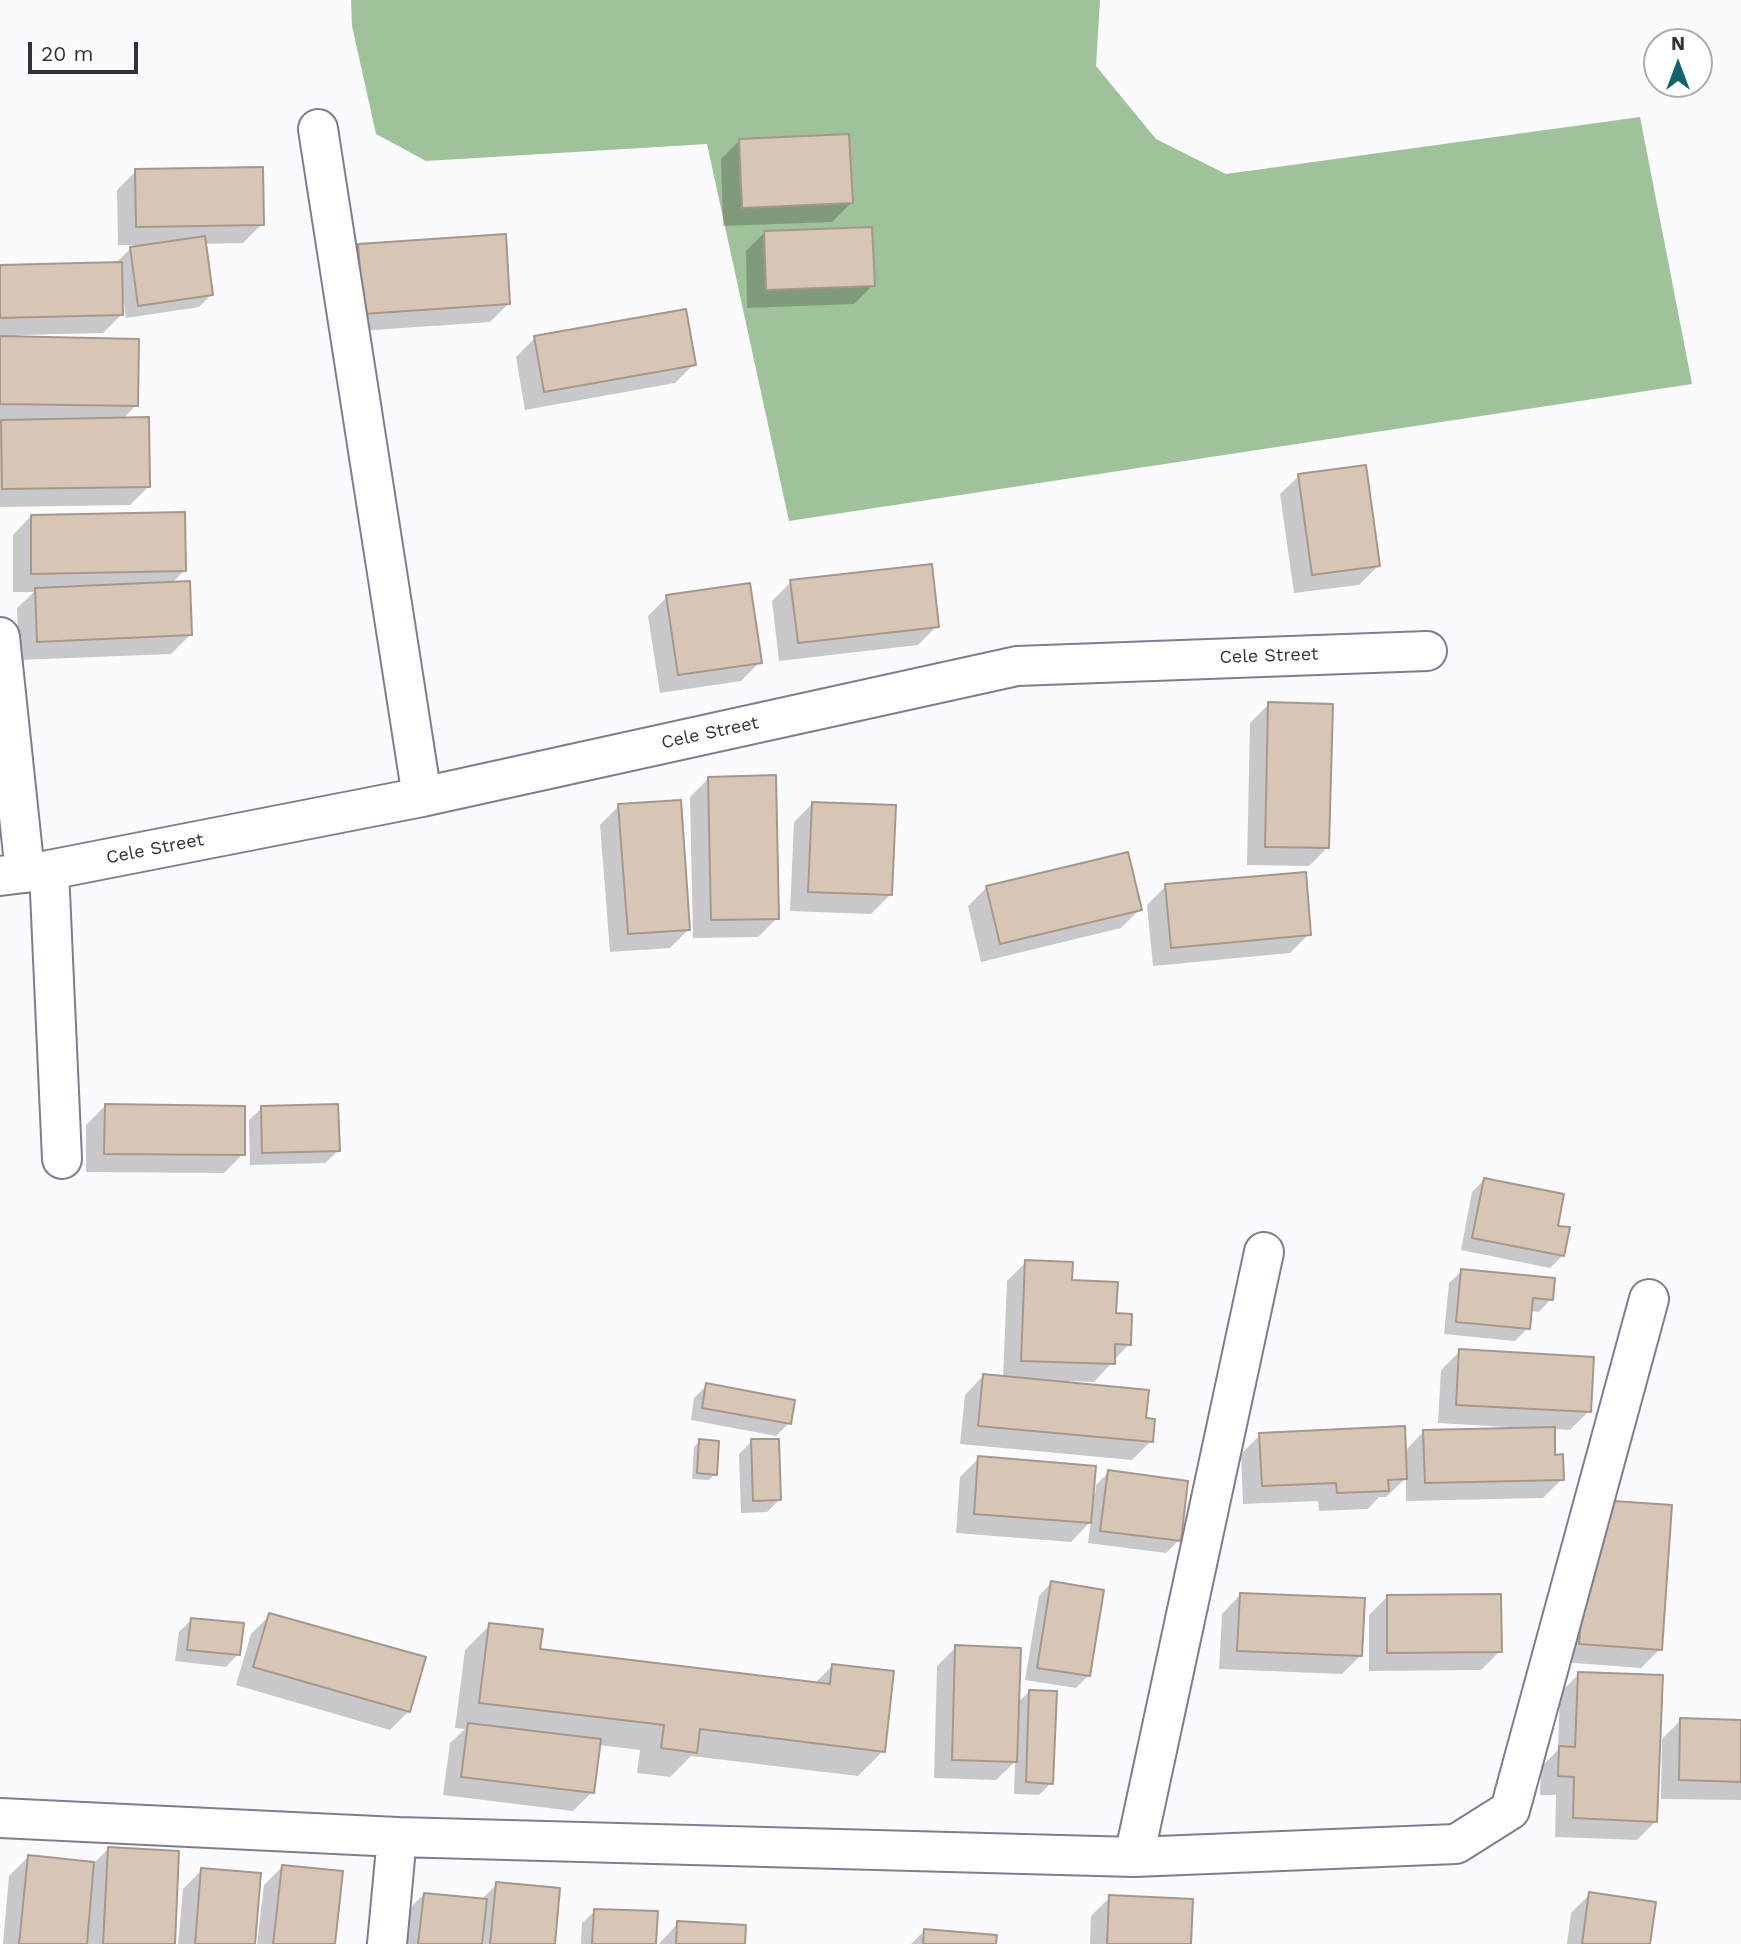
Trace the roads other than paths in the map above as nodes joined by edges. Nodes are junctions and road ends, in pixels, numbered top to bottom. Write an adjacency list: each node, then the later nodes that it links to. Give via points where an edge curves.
1 (318, 129): 4 (street)
2 (0, 636): 5 (street)
3 (1426, 650): 4 (street, Cele Street, via 1017,666)
4 (422, 797): 5 (street, Cele Street)
5 (25, 873): 6 (street)
6 (62, 1159)
7 (1264, 1252): 11 (street)
8 (1649, 1299): 11 (street, via 1510,1810 1456,1844)
9 (0, 1818): 10 (street)
10 (397, 1837): 11 (street); 12 (street)
11 (1134, 1857)
12 (387, 1944)

